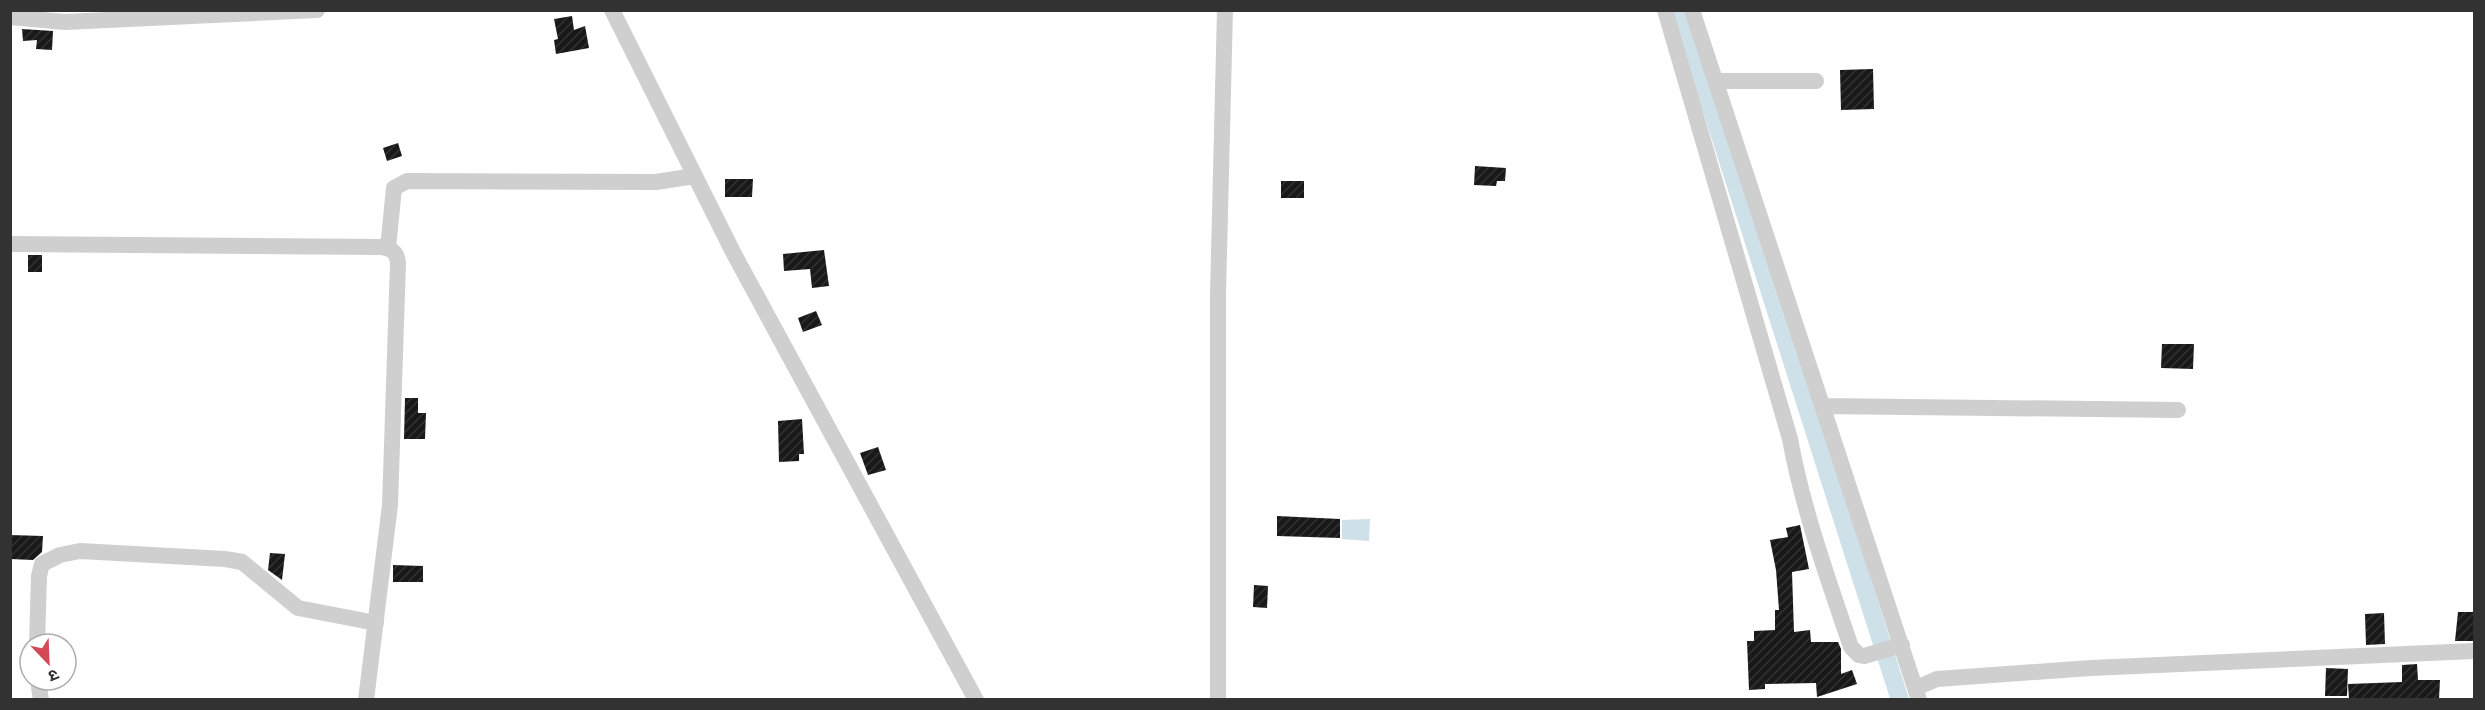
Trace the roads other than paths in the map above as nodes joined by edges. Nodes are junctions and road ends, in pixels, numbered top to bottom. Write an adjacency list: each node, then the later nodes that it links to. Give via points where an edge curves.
1 (317, 10): 6 (street, via 65,22)
2 (612, 10): 9 (street)
3 (1225, 10): 21 (street, via 1218,294)
4 (1665, 10): 16 (street, via 1815,537 1851,647 1864,656)
5 (1692, 10): 7 (street)
6 (10, 17)
7 (1715, 81): 8 (street); 12 (street)
8 (1816, 81)
9 (694, 176): 11 (street, via 656,182 407,181 393,188); 20 (street)
10 (10, 244): 11 (street)
11 (388, 248): 14 (street, via 395,253 398,263 394,422 390,505)
12 (1823, 406): 13 (street); 16 (street)
13 (2178, 410)
14 (376, 623): 15 (street, via 298,608 242,562 80,551 42,564); 19 (street)
15 (38, 632)
16 (1902, 645): 18 (street)
17 (2475, 651): 18 (street, via 1937,679)
18 (1917, 694)
19 (366, 699)
20 (976, 699)
21 (1218, 699)

